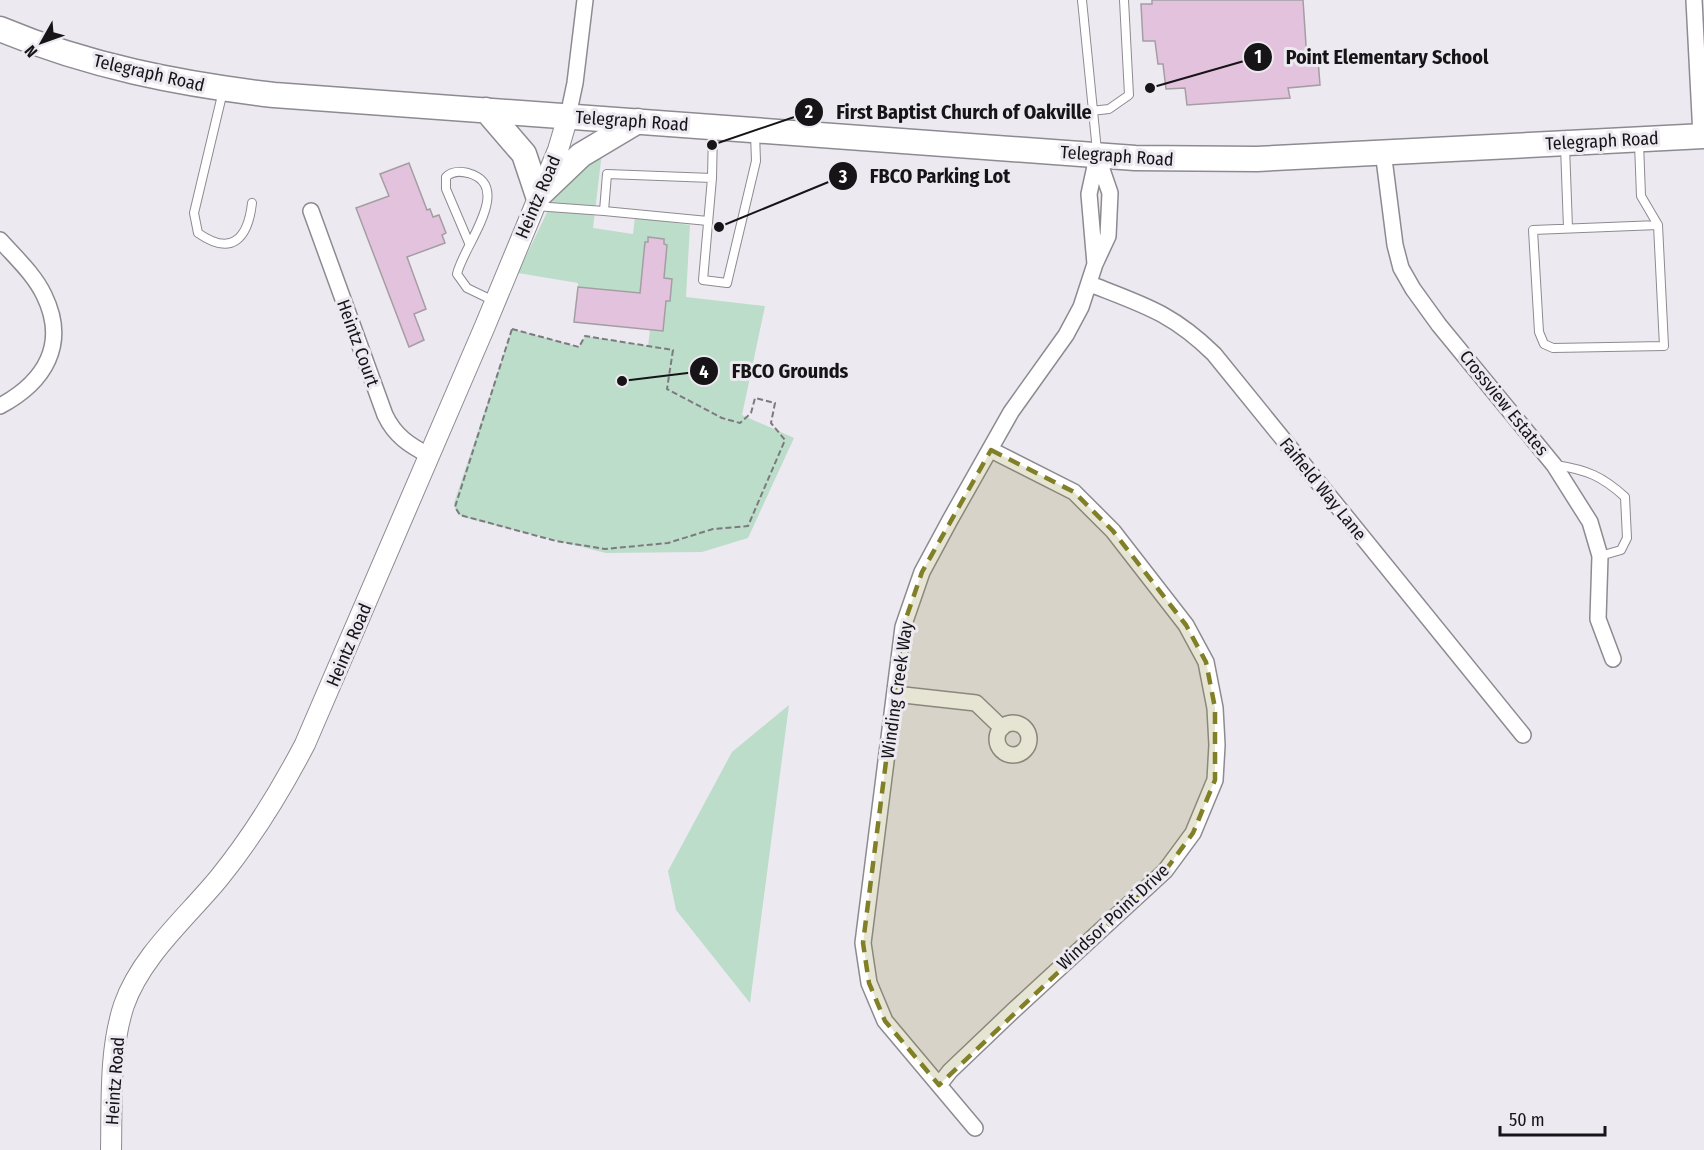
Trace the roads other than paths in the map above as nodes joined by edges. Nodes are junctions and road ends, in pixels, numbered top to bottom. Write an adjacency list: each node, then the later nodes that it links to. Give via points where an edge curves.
1 (585, 0): 9 (street)
2 (1082, 0): 8 (lane)
3 (1124, 0): 8 (lane, via 1129,95 1109,109)
4 (1694, 0): 13 (street)
5 (0, 29): 6 (main road, Telegraph Road, via 141,75)
6 (223, 89): 7 (main road, Telegraph Road); 20 (lane, via 194,213 198,233 220,244 232,243 250,224)
7 (486, 110): 9 (main road, Telegraph Road); 19 (main road, via 524,154)
8 (1091, 111): 17 (lane)
9 (568, 116): 10 (main road, Telegraph Road); 19 (street, Heintz Road)
10 (638, 121): 11 (main road, Telegraph Road); 19 (main road, via 580,155)
11 (713, 127): 12 (main road, Telegraph Road); 18 (lane)
12 (755, 130): 17 (main road, Telegraph Road); 23 (lane, via 756,161 727,284 703,280)
13 (1703, 136): 14 (main road, Telegraph Road)
14 (1639, 138): 15 (main road, Telegraph Road); 24 (lane, via 1641,196)
15 (1565, 142): 16 (main road, Telegraph Road); 25 (lane)
16 (1383, 152): 17 (main road, Telegraph Road, via 1212,160); 33 (street, Crossview Estates, via 1401,268 1439,325)
17 (1098, 155): 28 (street, Winding Creek Way, via 1089,194 1095,264)
18 (712, 178): 22 (lane, via 607,174); 23 (lane)
19 (536, 201): 22 (lane); 29 (street, Heintz Road)
20 (252, 203)
21 (311, 211): 32 (street, Heintz Court, via 392,431)
22 (604, 211): 23 (lane)
23 (708, 221)
24 (1658, 225): 25 (lane); 25 (lane, via 1664,346 1553,348 1544,344 1539,332 1533,230)
25 (1568, 228)
26 (0, 240): 30 (street, via 44,295 53,325 53,345 48,364 26,389)
27 (469, 243): 27 (lane, via 489,195 479,178 453,172 446,177 446,189); 29 (lane, via 459,265 460,281)
28 (1090, 284): 31 (street, Winding Creek Way, via 1066,335 1026,389); 38 (street, Faifield Way Lane, via 1160,311 1188,329 1215,354)
29 (495, 301): 32 (street, Heintz Road)
30 (0, 406)
31 (991, 450): 36 (street, Winding Creek Way, via 922,572 903,627); 39 (street, Windsor Point Drive, via 1074,492 1113,531 1186,625 1206,662 1215,708 1215,780 1193,833 1165,871 1005,1018)
32 (430, 456): 41 (street, Heintz Road, via 329,692 280,792 243,847 131,989 115,1059)
33 (1554, 465): 34 (street, Crossview Estates, via 1590,522); 34 (lane, via 1605,479 1625,497 1627,538 1621,550)
34 (1600, 556): 35 (street, Crossview Estates, via 1598,619)
35 (1613, 659)
36 (895, 694): 37 (street, via 976,703); 39 (street, Winding Creek Way, via 863,943 868,983 885,1021)
37 (1002, 728)
38 (1523, 735)
39 (939, 1085): 40 (street, Winding Creek Way)
40 (975, 1128)
41 (111, 1150)

